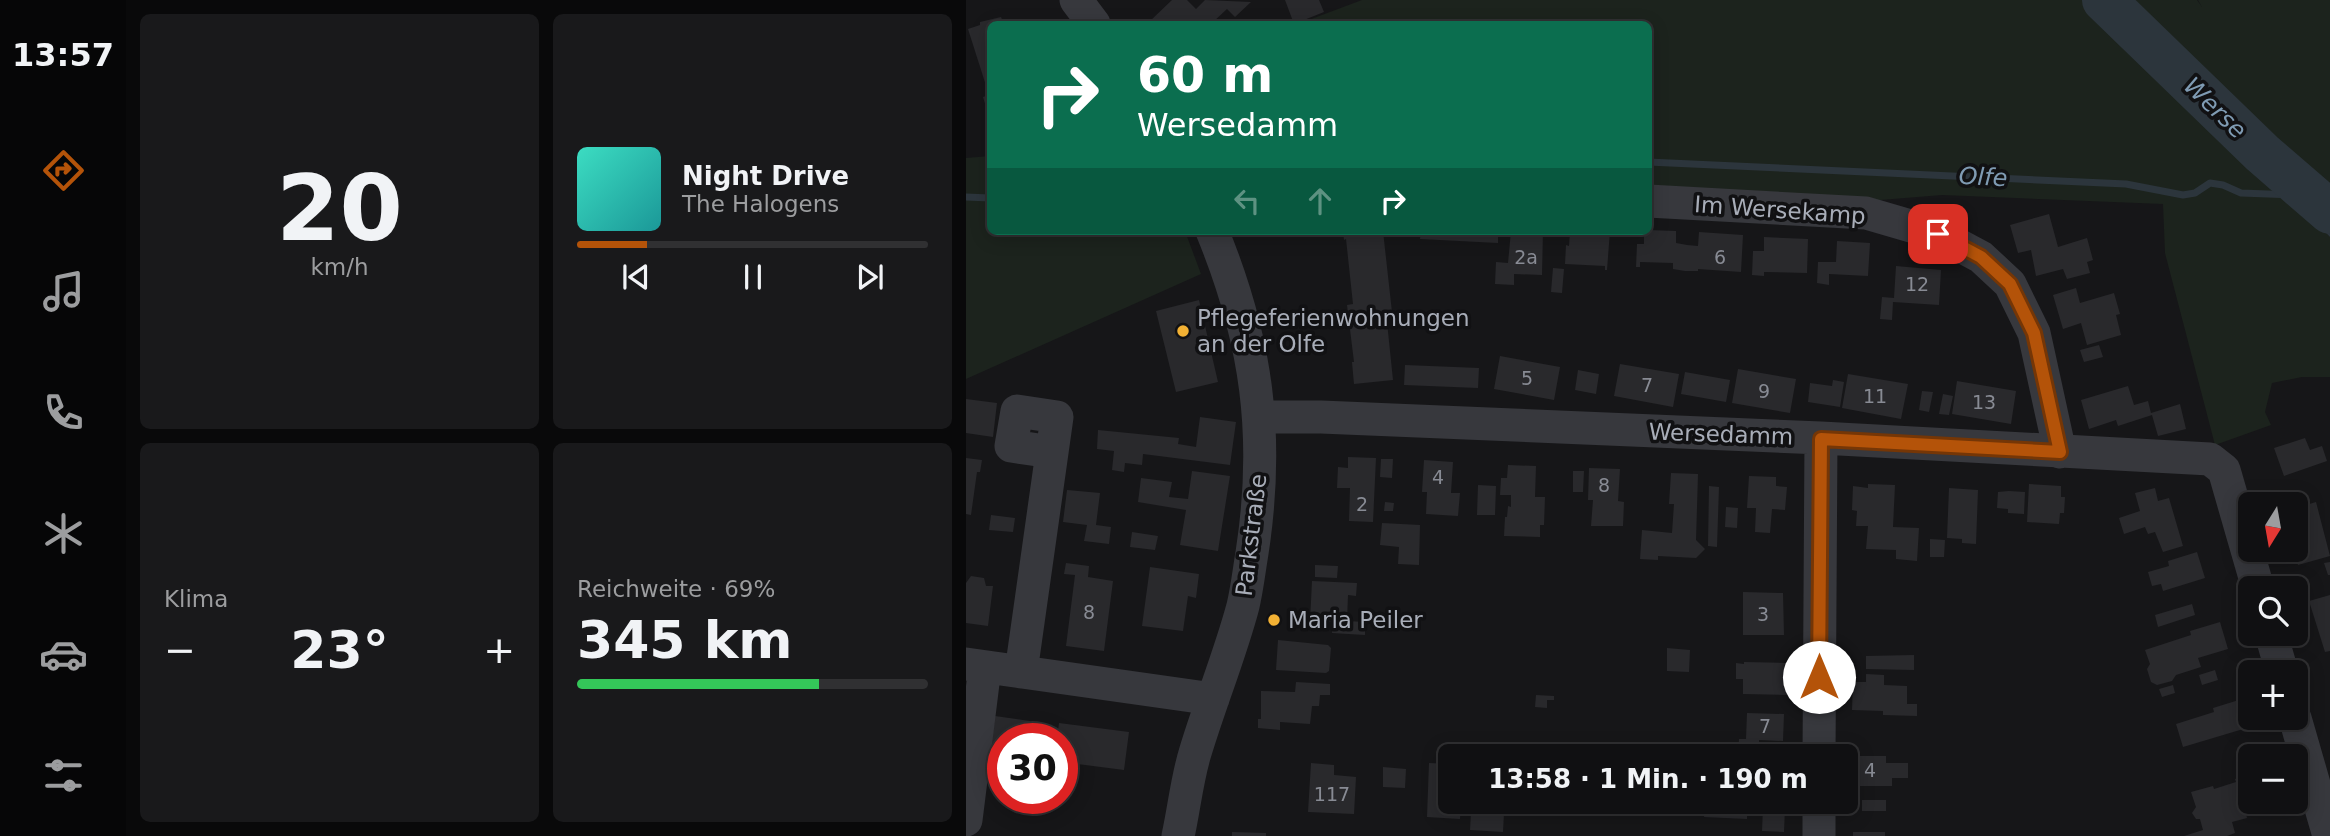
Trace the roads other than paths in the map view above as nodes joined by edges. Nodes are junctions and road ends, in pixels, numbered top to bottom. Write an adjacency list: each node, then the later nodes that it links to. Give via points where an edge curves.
1 (1076, 0): 2 (street)
2 (1092, 21)
3 (1652, 201): 8 (street, Im Wersekamp, via 1866,213 1938,234 1981,257 2010,284 2034,333)
4 (1214, 235): 5 (street, Parkstraße, via 1248,340)
5 (1260, 416): 6 (street, Wersedamm); 12 (street, Parkstraße, via 1259,506 1245,592)
6 (1821, 439): 8 (street, Wersedamm); 14 (street)
7 (1052, 452): 11 (street)
8 (2060, 452): 9 (street, Wersedamm, via 2210,459 2224,470)
9 (2255, 576)
10 (975, 665): 11 (street); 16 (street)
11 (1021, 672): 12 (street)
12 (1213, 699): 17 (street, Parkstraße, via 1194,756)
13 (2298, 730): 19 (street)
14 (1819, 744)
15 (1819, 814): 18 (street)
16 (966, 820)
17 (1178, 836)
18 (1819, 836)
19 (2329, 836)

